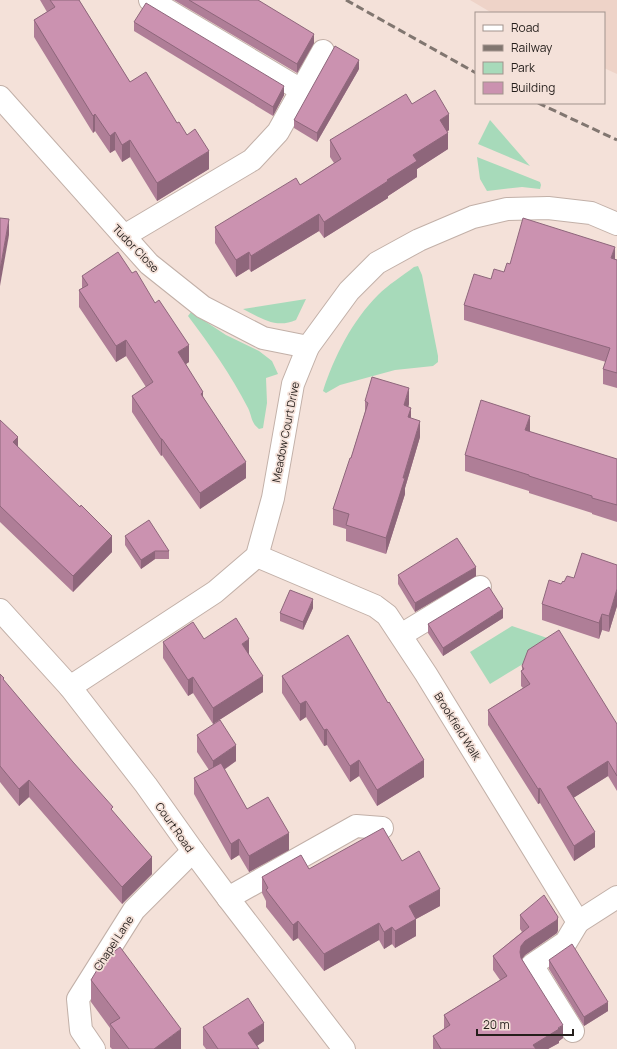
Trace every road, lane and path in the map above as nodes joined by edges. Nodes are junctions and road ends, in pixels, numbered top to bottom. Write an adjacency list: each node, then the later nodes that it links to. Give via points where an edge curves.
1 (150, 0): 3 (street)
2 (323, 52): 3 (street)
3 (301, 90): 6 (street, via 278,132 252,160)
4 (0, 97): 6 (street, Tudor Close)
5 (617, 224): 7 (street, Meadow Court Drive, via 591,213 548,208 507,208 473,217 419,240 377,262 349,291)
6 (124, 236): 7 (street, Tudor Close, via 149,264 203,307 263,338)
7 (308, 347): 8 (street, Meadow Court Drive, via 293,384 273,498)
8 (257, 556): 11 (street, Brookfield Walk, via 375,606 387,615); 12 (street, via 214,592)
9 (480, 586): 11 (street)
10 (0, 610): 12 (street, Court Road)
11 (401, 635): 17 (street, Brookfield Walk)
12 (70, 687): 14 (street, Court Road, via 146,785)
13 (382, 828): 16 (street, via 356,826)
14 (192, 851): 16 (street, Court Road); 19 (street, Chapel Lane, via 134,910 78,998 81,1030)
15 (617, 897): 17 (street)
16 (228, 898): 20 (street, Court Road)
17 (578, 922): 18 (street, via 566,942 532,965)
18 (573, 1031)
19 (94, 1049)
20 (344, 1049)

